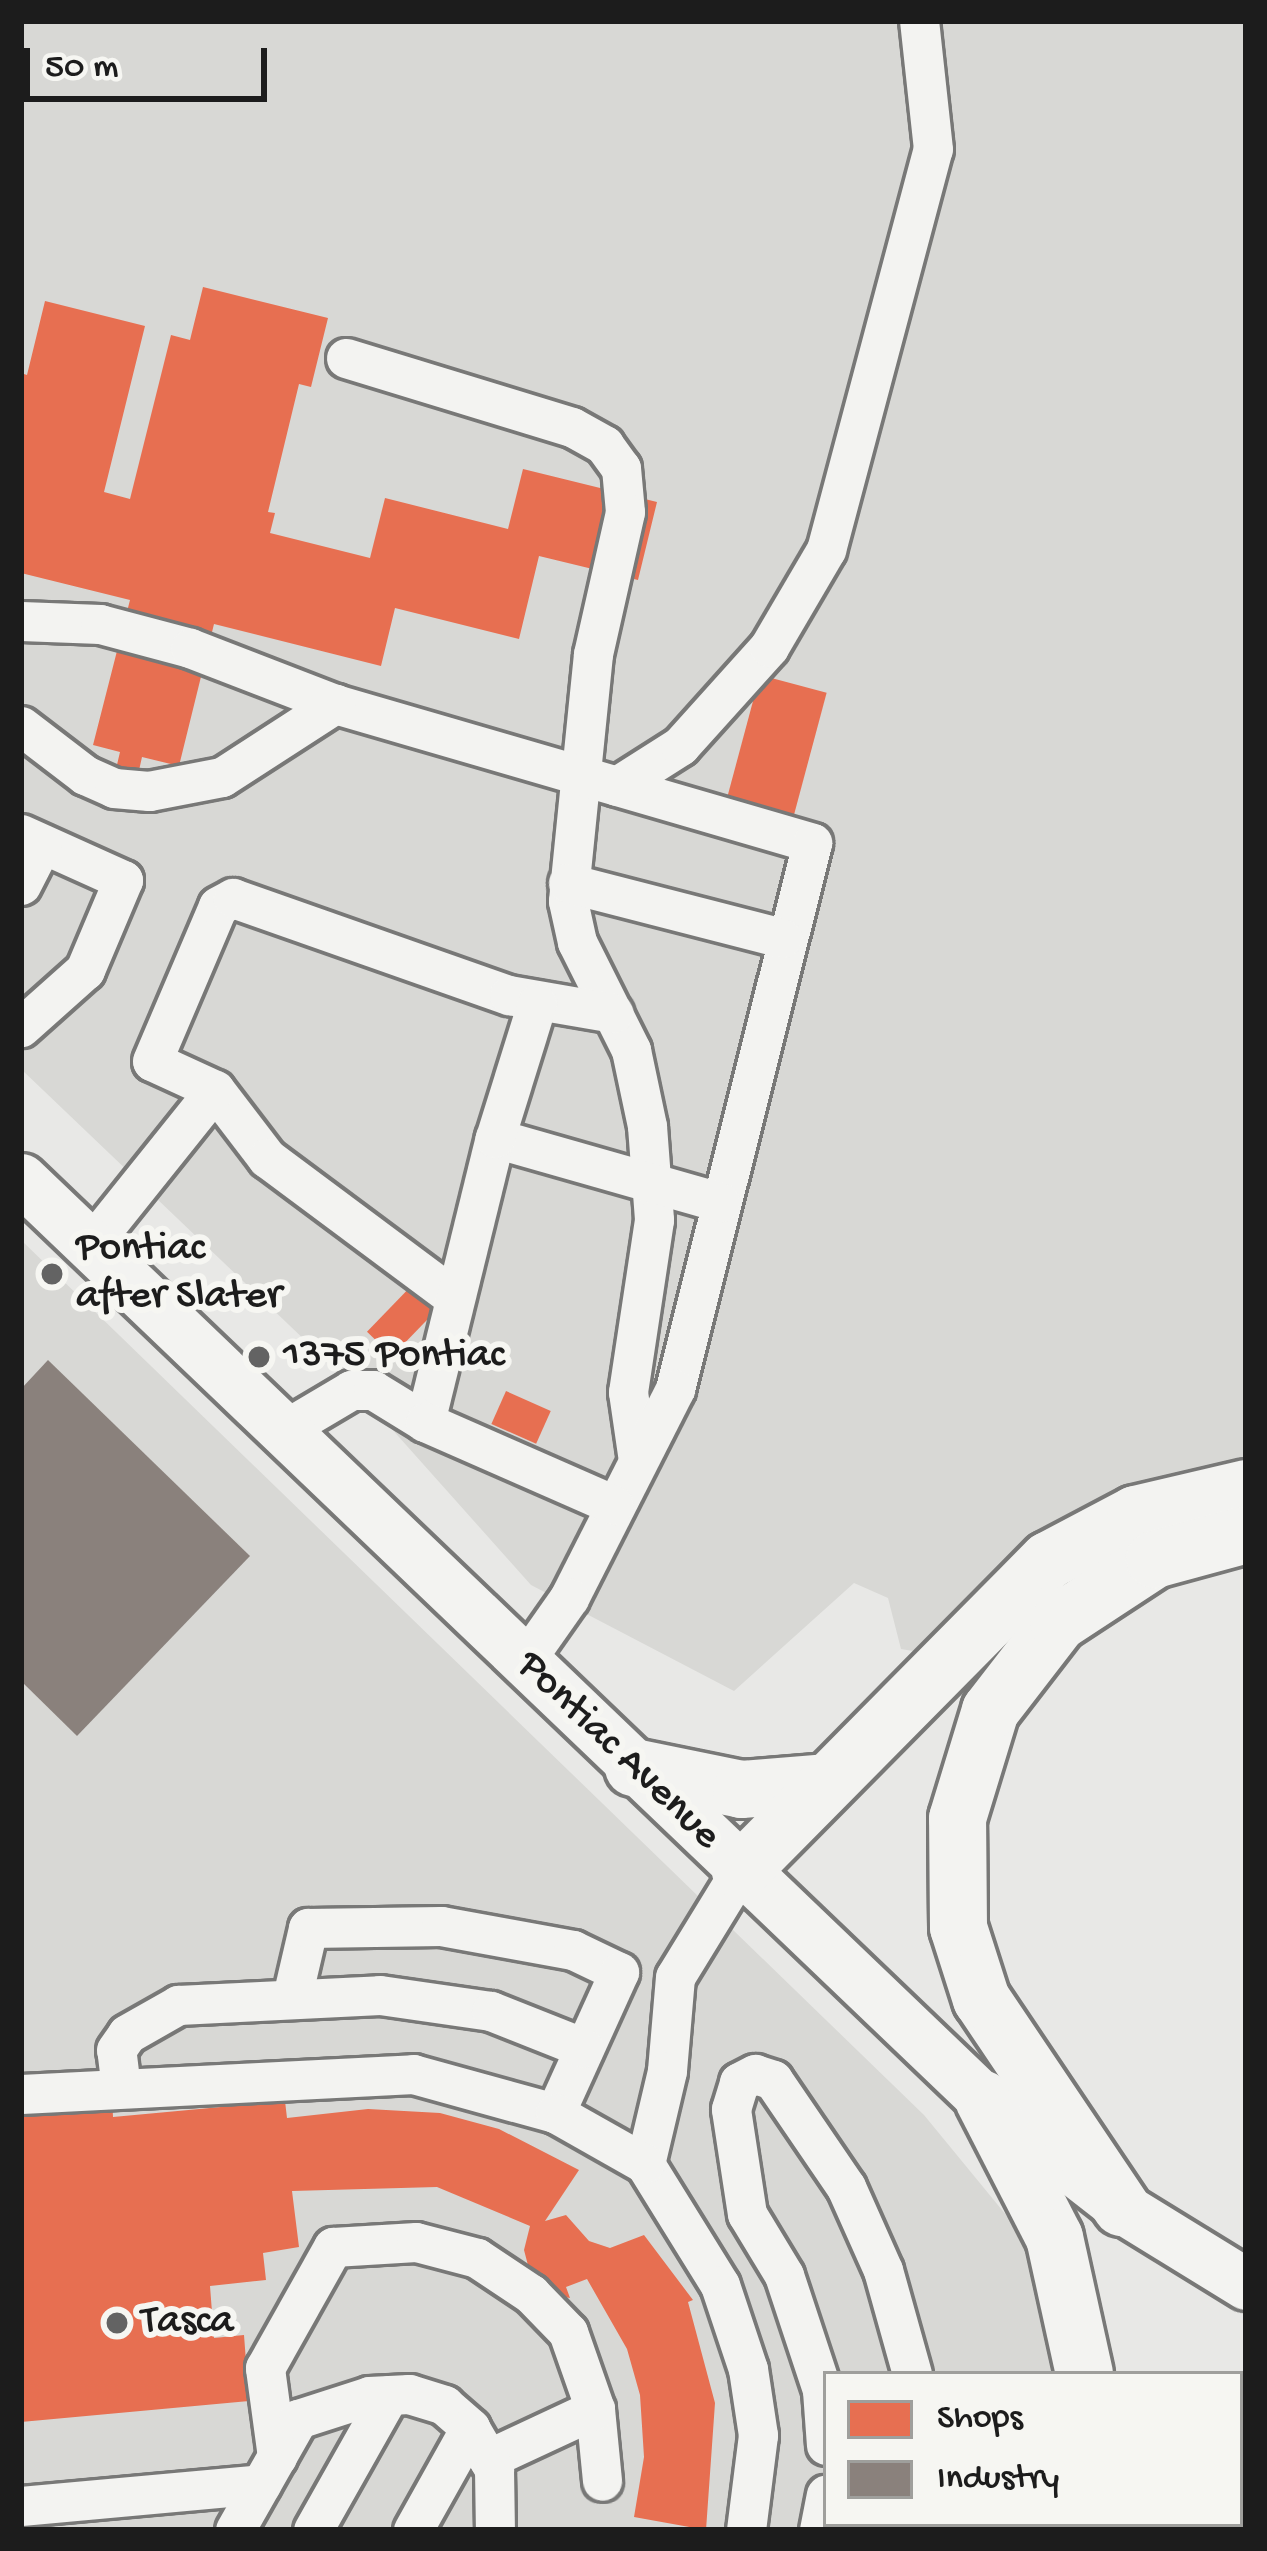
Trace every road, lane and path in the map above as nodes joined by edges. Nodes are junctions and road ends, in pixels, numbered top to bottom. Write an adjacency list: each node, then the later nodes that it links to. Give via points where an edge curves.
1 (919, 21): 6 (lane, via 933,149 826,550 754,664 680,746)
2 (346, 358): 6 (lane, via 572,427 604,445 621,468 625,512 593,654)
3 (21, 621): 4 (lane, via 100,624)
4 (335, 704): 5 (lane, via 222,777 149,790 114,788 86,775); 6 (lane)
5 (21, 726)
6 (598, 780): 8 (lane); 10 (lane, via 812,843)
7 (31, 839): 9 (lane); 13 (lane, via 124,880 85,970)
8 (568, 883): 10 (lane); 12 (lane, via 577,942)
9 (21, 885)
10 (782, 938): 18 (lane)
11 (538, 1003): 12 (lane); 14 (lane, via 233,898 218,906 152,1061); 15 (lane)
12 (613, 1013): 17 (lane, via 631,1050)
13 (21, 1027)
14 (215, 1090): 19 (lane); 20 (lane, via 267,1157)
15 (494, 1138): 17 (lane); 20 (lane)
16 (21, 1179): 19 (main road, Pontiac Avenue)
17 (652, 1180): 18 (lane); 23 (lane, via 654,1220 628,1392)
18 (720, 1202): 23 (lane, via 675,1389)
19 (88, 1247): 22 (main road, Pontiac Avenue)
20 (452, 1296): 21 (lane)
21 (425, 1422): 22 (lane, via 373,1390 351,1390); 25 (lane)
22 (282, 1431): 27 (main road, Pontiac Avenue)
23 (637, 1454): 25 (lane)
24 (1246, 1488): 29 (highway, via 1135,1514 1048,1561)
25 (614, 1505): 27 (lane, via 569,1598)
26 (1246, 1534): 38 (highway, via 1154,1559 1058,1622 990,1710 956,1818 958,1927 981,1999)
27 (524, 1662): 28 (main road, Pontiac Avenue)
28 (633, 1767): 29 (highway, via 742,1789); 30 (main road, Pontiac Avenue)
29 (826, 1782): 30 (highway)
30 (740, 1871): 35 (main road, Pontiac Avenue); 37 (lane, via 674,1977 667,2072)
31 (292, 1997): 32 (lane, via 453,2003); 32 (lane, via 308,1928 509,1933 619,1972); 33 (lane, via 178,2006 127,2034 116,2050)
32 (584, 2048): 36 (lane)
33 (121, 2088): 34 (lane); 36 (lane, via 412,2074)
34 (21, 2094)
35 (983, 2099): 38 (main road, Pontiac Avenue); 43 (highway, via 1054,2237)
36 (555, 2113): 37 (lane)
37 (645, 2164): 40 (lane)
38 (1121, 2207): 41 (main road, Pontiac Avenue)
39 (747, 2214): 40 (lane); 42 (lane, via 731,2109 739,2082 754,2074 772,2080 804,2118 846,2187 883,2270); 45 (lane, via 784,2275)
40 (696, 2242): 55 (lane, via 748,2369 758,2435)
41 (1246, 2284)
42 (911, 2371)
43 (1083, 2371)
44 (388, 2395): 47 (lane, via 444,2404); 48 (lane, via 298,2419); 52 (lane)
45 (823, 2404)
46 (595, 2409): 47 (lane); 48 (lane, via 568,2332 477,2258 416,2242 333,2247 265,2368); 49 (lane)
47 (479, 2443): 53 (lane); 54 (lane)
48 (269, 2470): 50 (lane); 51 (lane)
49 (602, 2481)
50 (21, 2506)
51 (235, 2530)
52 (313, 2530)
53 (413, 2530)
54 (495, 2530)
55 (746, 2530)

